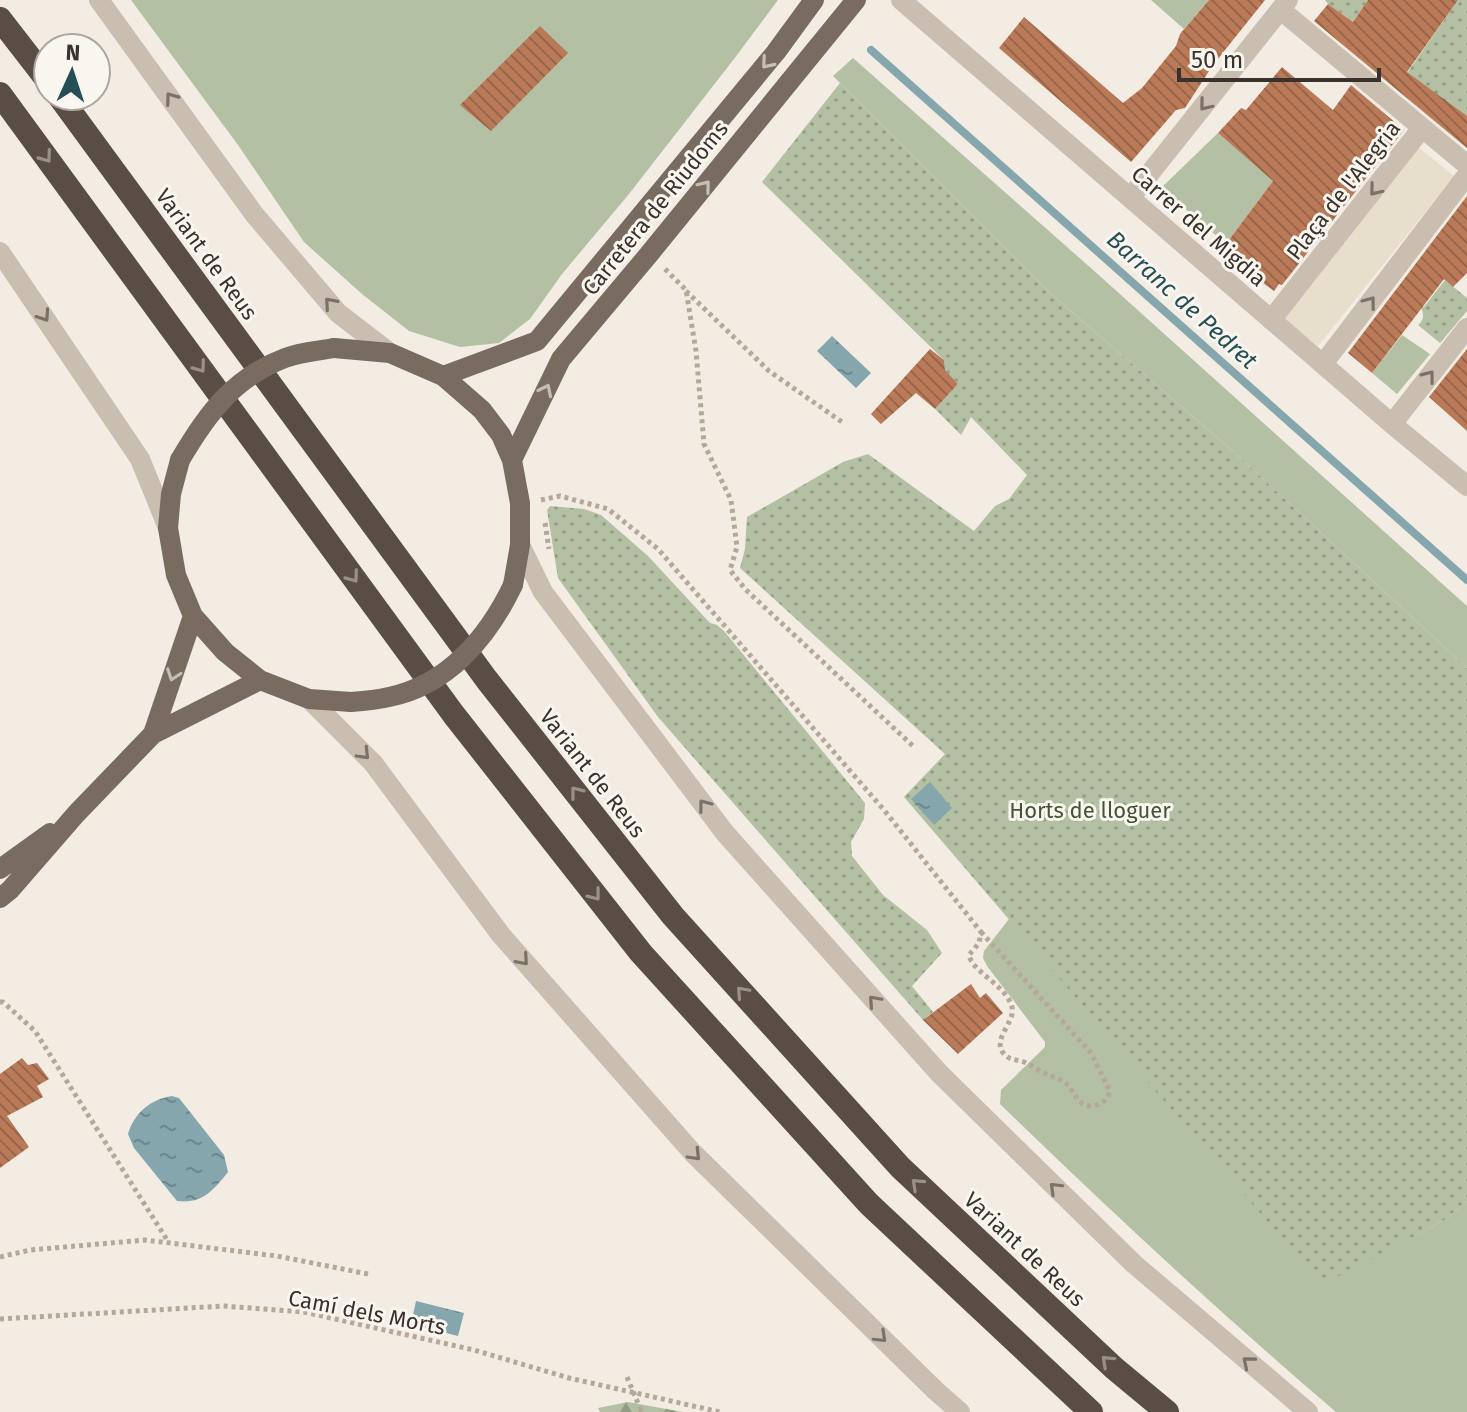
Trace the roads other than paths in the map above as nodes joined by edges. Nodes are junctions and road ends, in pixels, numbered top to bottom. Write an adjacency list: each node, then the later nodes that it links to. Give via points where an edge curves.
1 (99, 0): 17 (street, one-way to 1, via 338,313 254,214)
2 (814, 0): 19 (main road, Carretera de Riudoms, one-way to 19, via 537,341)
3 (856, 0): 21 (main road, Carretera de Riudoms, one-way to 3, via 561,359)
4 (901, 0): 13 (street, Carrer del Migdia)
5 (1284, 5): 10 (street); 13 (street, one-way to 13)
6 (0, 19): 7 (highway)
7 (32, 60)
8 (0, 94): 33 (highway, one-way to 33, via 454,715 641,953 869,1204)
9 (71, 112): 34 (highway, Variant de Reus, one-way to 9, via 900,1167 673,916 487,680)
10 (1422, 128): 11 (street); 15 (street, Plaça de l'Alegria, one-way to 15)
11 (1467, 165)
12 (1467, 175): 18 (street, one-way to 12)
13 (1130, 198): 15 (street, Carrer del Migdia)
14 (0, 252): 23 (street, one-way to 23, via 140,459)
15 (1271, 320): 18 (street, Carrer del Migdia)
16 (1467, 328): 20 (street, one-way to 16)
17 (390, 353): 19 (main road); 23 (main road, bridge, via 334,348 287,356 227,394 180,460)
18 (1323, 364): 20 (street, Carrer del Migdia)
19 (443, 376): 21 (main road, via 482,410)
20 (1392, 424): 22 (street, Carrer del Migdia)
21 (512, 460): 24 (main road)
22 (1467, 486)
23 (168, 528): 25 (main road, via 176,575)
24 (520, 545): 27 (main road, bridge, via 513,585 501,610 453,667 391,697 351,702); 35 (street, one-way to 24, via 1134,1264 939,1073 725,833 543,592)
25 (193, 616): 26 (main road); 28 (main road, one-way to 28)
26 (260, 680): 27 (main road); 28 (main road)
27 (309, 699): 32 (street, one-way to 32, via 373,763 501,935 693,1153)
28 (153, 734): 29 (main road)
29 (76, 814): 30 (main road); 31 (main road)
30 (0, 869)
31 (3, 896)
32 (960, 1412)
33 (1091, 1412)
34 (1167, 1412)
35 (1308, 1412)

